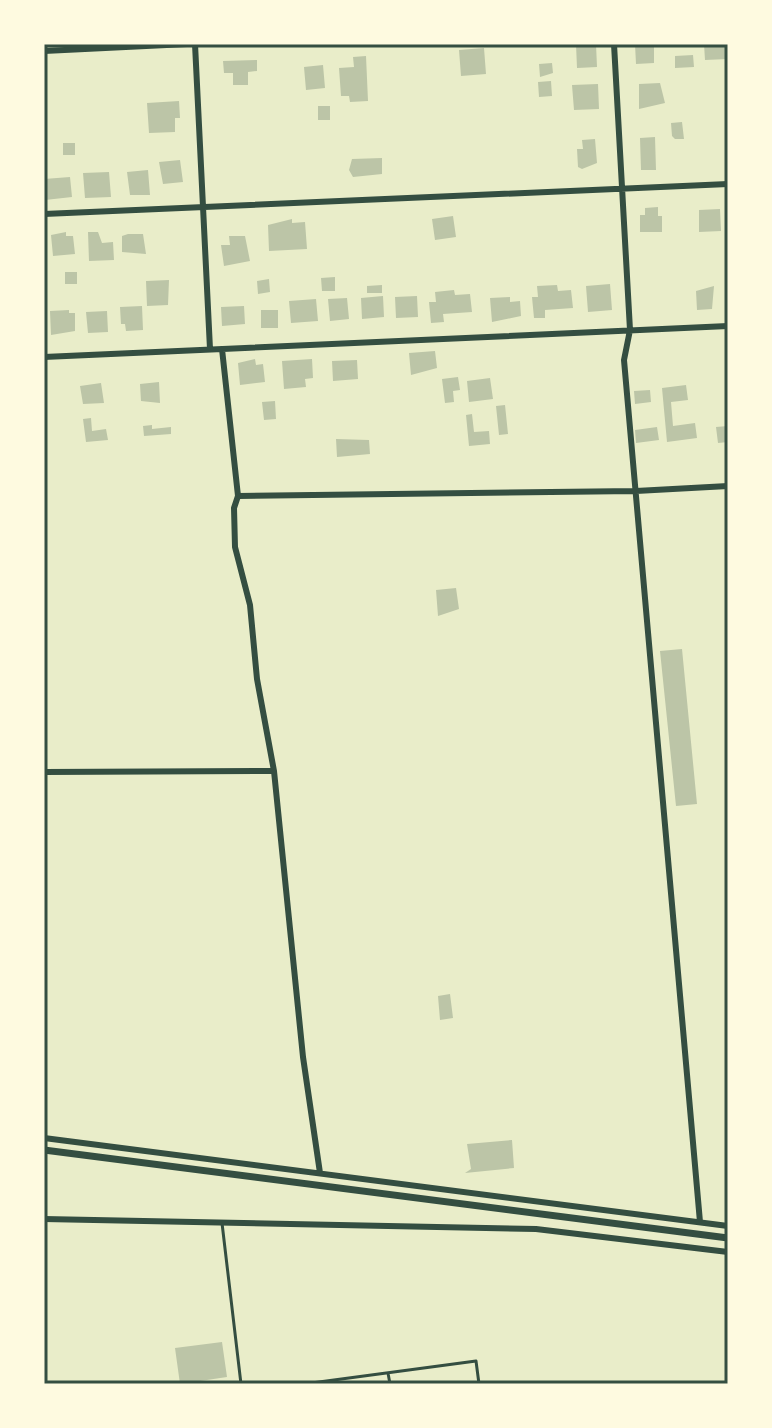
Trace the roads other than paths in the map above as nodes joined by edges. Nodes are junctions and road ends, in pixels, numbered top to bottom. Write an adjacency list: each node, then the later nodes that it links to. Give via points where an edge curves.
1 (187, 44): 4 (street)
2 (195, 44): 7 (street)
3 (614, 44): 6 (street)
4 (44, 51)
5 (728, 184): 6 (street)
6 (622, 187): 7 (street); 10 (street)
7 (204, 208): 8 (street); 11 (street)
8 (44, 214)
9 (728, 326): 10 (street)
10 (630, 330): 12 (street); 15 (street, via 624,360)
11 (210, 349): 12 (street); 13 (street)
12 (222, 349): 16 (street)
13 (44, 357)
14 (728, 486): 15 (street)
15 (636, 491): 16 (street); 23 (street)
16 (238, 496): 17 (street, via 235,547 250,605)
17 (274, 771): 18 (street); 21 (street)
18 (44, 772)
19 (44, 1138): 21 (street)
20 (44, 1150): 26 (street)
21 (320, 1173): 23 (street)
22 (44, 1219): 24 (street)
23 (700, 1222): 25 (street)
24 (222, 1223): 27 (street, via 536,1229); 30 (lane)
25 (728, 1226)
26 (728, 1238)
27 (728, 1252)
28 (388, 1373): 29 (lane); 32 (lane); 33 (lane, via 476,1361)
29 (328, 1382): 31 (lane)
30 (241, 1384)
31 (304, 1384)
32 (390, 1384)
33 (479, 1384)

